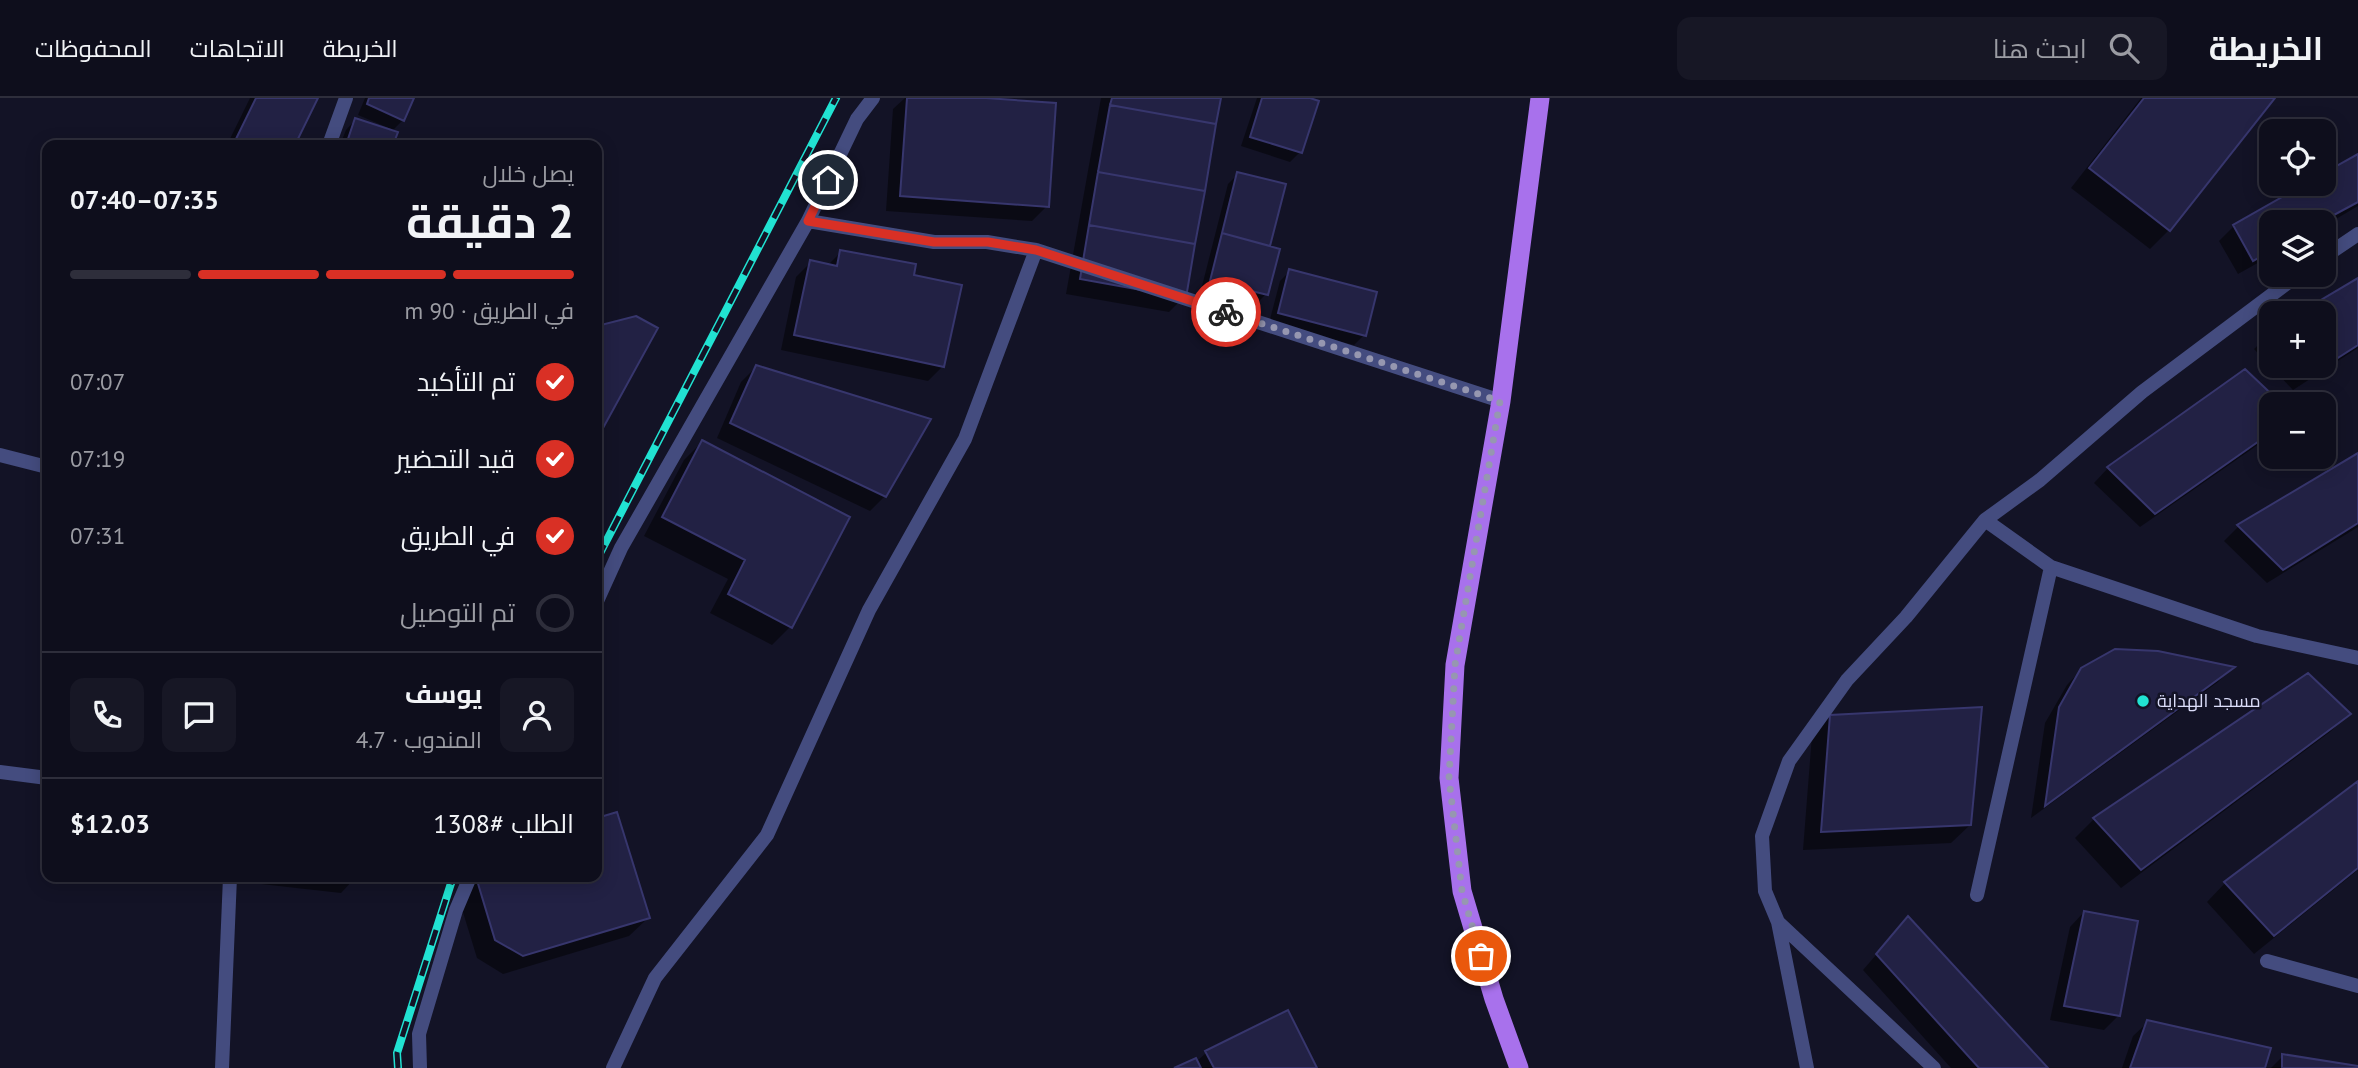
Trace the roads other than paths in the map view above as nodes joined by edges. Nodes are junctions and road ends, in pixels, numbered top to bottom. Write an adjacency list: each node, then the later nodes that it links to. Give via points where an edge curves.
1 (346, 98): 4 (street)
2 (873, 98): 5 (street)
3 (1540, 98): 10 (main road)
4 (331, 140)
5 (808, 221): 8 (street, via 934,242 988,242); 15 (street, via 621,548)
6 (2358, 234): 7 (street)
7 (2336, 249)
8 (1036, 250): 10 (street); 27 (street, via 965,439 869,610 767,835 655,978)
9 (2282, 287): 13 (street, via 2142,392 2040,480)
10 (1500, 401): 28 (main road, via 1455,665 1449,778 1462,891)
11 (0, 455): 12 (street)
12 (42, 466)
13 (1985, 520): 14 (street); 22 (street, via 1906,617 1847,680 1789,761 1762,836 1765,891)
14 (2050, 567): 16 (street, via 2257,636); 21 (street)
15 (602, 590)
16 (2358, 659)
17 (0, 772): 18 (street)
18 (42, 777)
19 (230, 882): 25 (street)
20 (468, 882): 26 (street, via 419,1034)
21 (1977, 895)
22 (1778, 922): 29 (street); 30 (street)
23 (2267, 961): 24 (street)
24 (2358, 986)
25 (222, 1068)
26 (420, 1068)
27 (613, 1068)
28 (1519, 1068)
29 (1807, 1068)
30 (1934, 1068)

